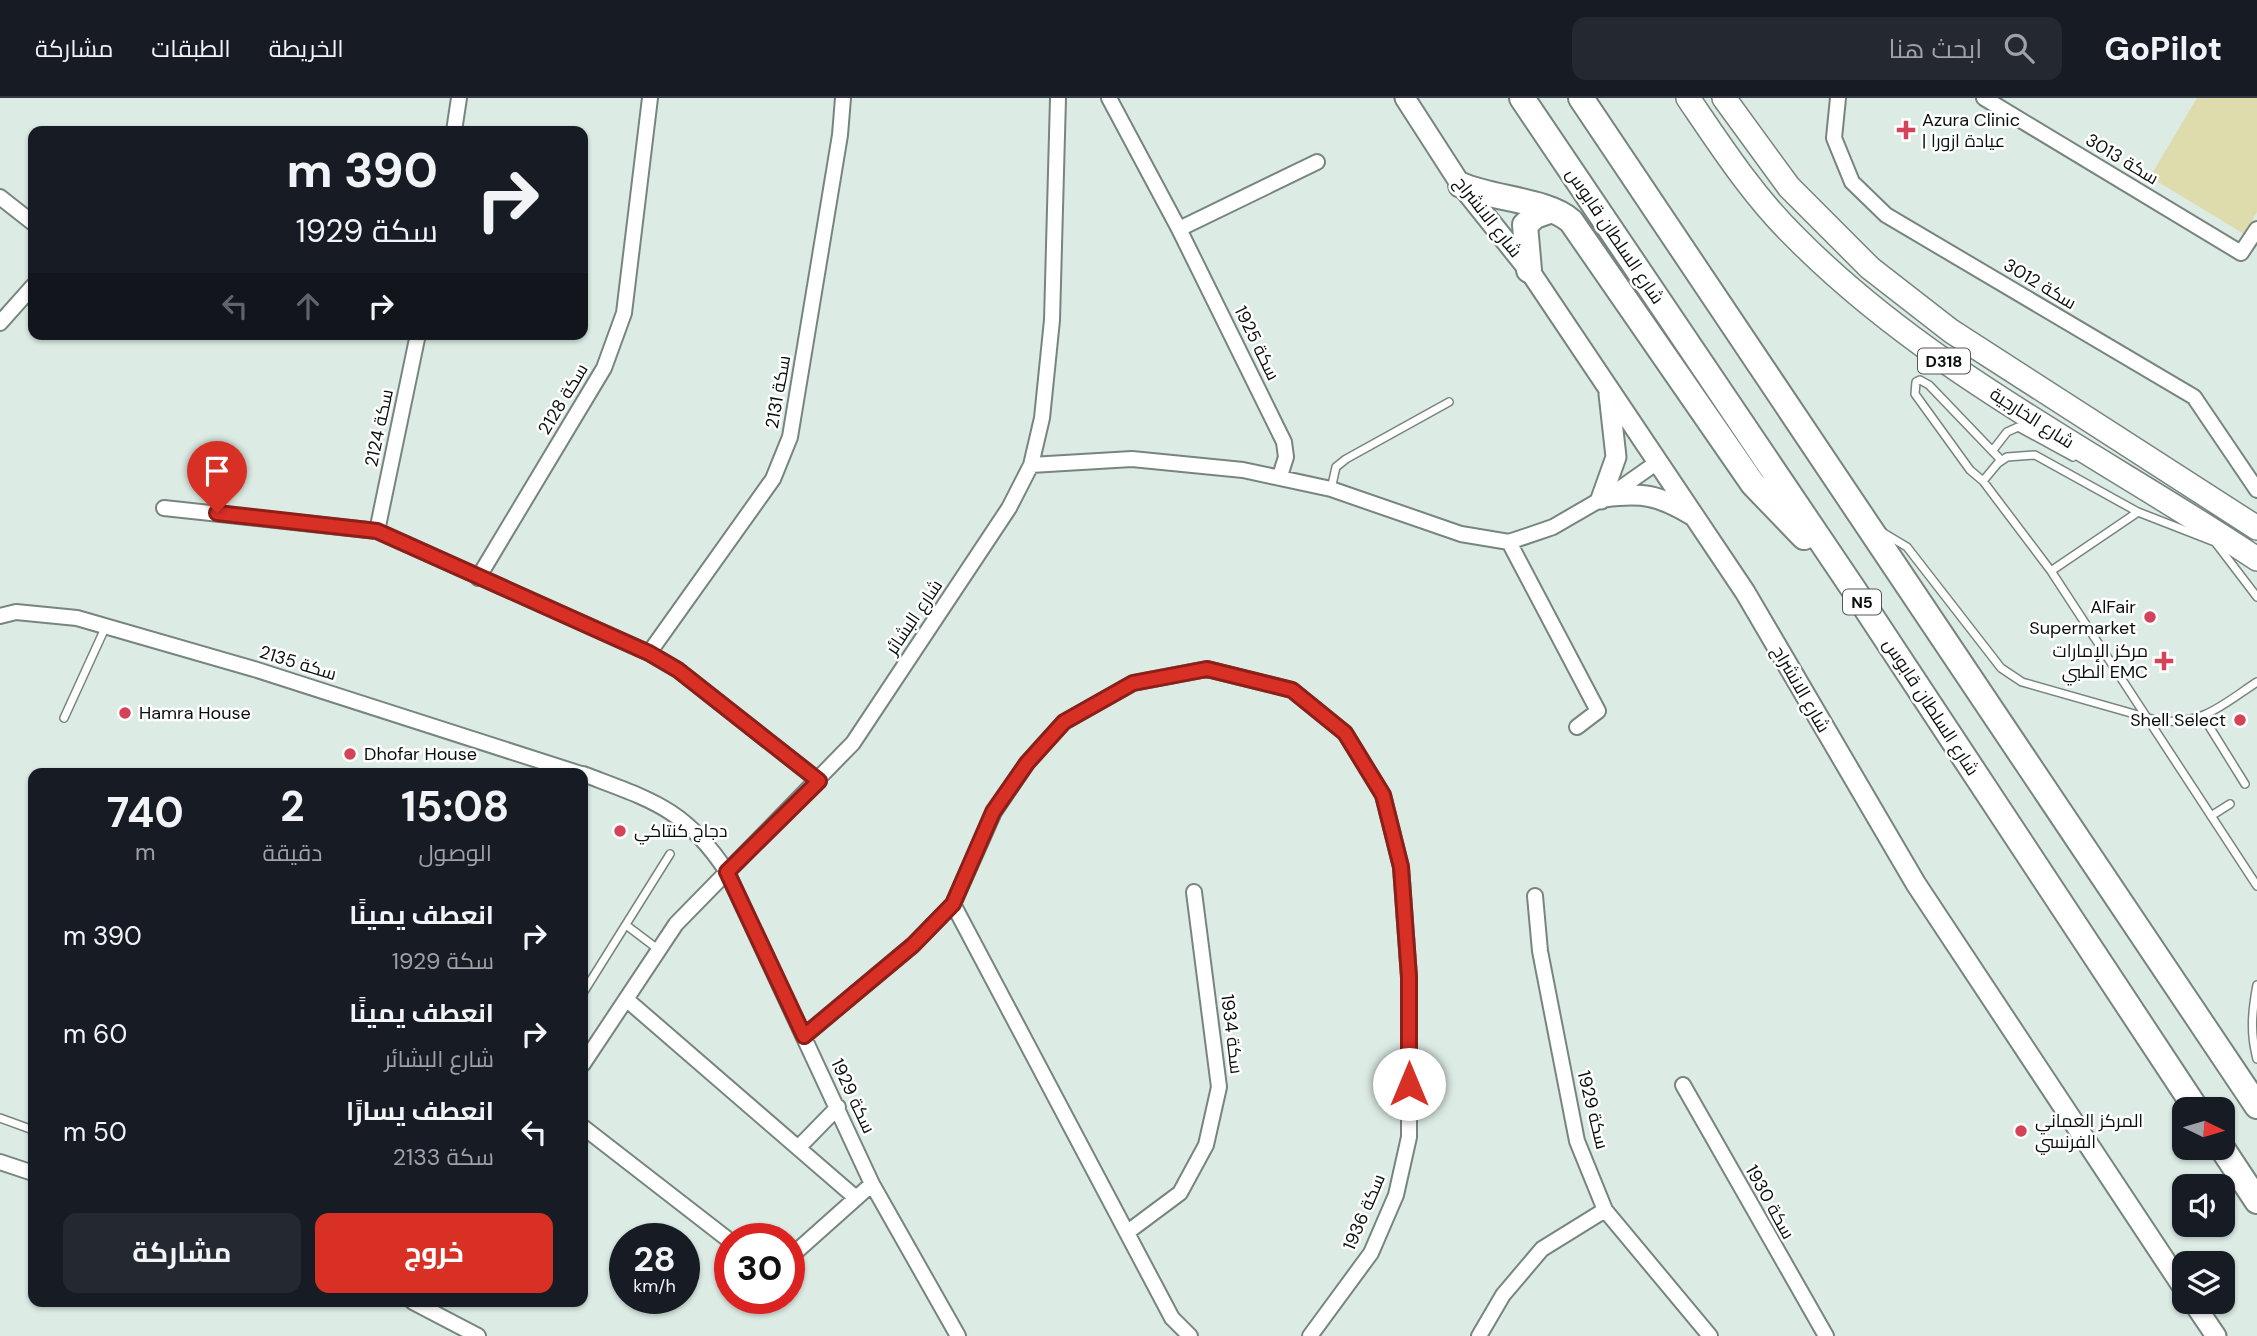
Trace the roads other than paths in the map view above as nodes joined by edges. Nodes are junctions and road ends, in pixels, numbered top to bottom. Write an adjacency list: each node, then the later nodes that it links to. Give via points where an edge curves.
1 (459, 98): 14 (street)
2 (650, 98): 50 (street, سكة 2128, via 624,313 604,368)
3 (843, 98): 55 (street, سكة 2131, via 790,438 773,479)
4 (1058, 98): 33 (street, شارع البشائر, via 1052,320 1042,418)
5 (1109, 98): 21 (street, سكة 1925)
6 (1405, 98): 17 (street, شارع الانشراح)
7 (1522, 98): 51 (highway, شارع السلطان قابوس / N5)
8 (1581, 98): 44 (highway, N5)
9 (1688, 98): 39 (main road, شارع الخارجية / D318, via 1764,202 1847,286 1935,355)
10 (1724, 98): 15 (main road, شارع الخارجية / D318)
11 (1734, 98): 15 (street)
12 (1838, 98): 38 (street, سكة 3012, via 1834,138 1852,182 1886,215 2194,397)
13 (1984, 98): 22 (street, سكة 3013, via 2241,253)
14 (455, 126)
15 (1754, 142): 45 (main road, شارع الخارجية / D318, via 1789,187 1870,268 1930,316)
16 (1317, 162): 21 (street)
17 (1461, 185): 19 (highway); 23 (street, شارع الانشراح)
18 (0, 197): 20 (street)
19 (1552, 210): 23 (highway, via 1525,225); 51 (highway, via 1571,221 1753,484)
20 (28, 219)
21 (1179, 229): 35 (street, سكة 1925, via 1284,442 1286,457)
22 (2257, 229)
23 (1529, 270): 27 (street, شارع الانشراح)
24 (28, 292): 25 (street)
25 (0, 323)
26 (417, 340): 46 (street, سكة 2124)
27 (1607, 386): 31 (street, شارع الانشراح); 40 (street, via 1616,457)
28 (1449, 402): 37 (lane, via 1346,459 1336,467)
29 (1993, 450): 30 (lane); 32 (lane, via 2007,432 2018,427); 36 (lane, via 1929,385 1916,382 1916,394 1970,470)
30 (2001, 460): 36 (lane); 42 (lane, via 2035,456)
31 (1659, 461): 40 (street); 43 (street, شارع الانشراح)
32 (2083, 463)
33 (1031, 465): 35 (street, via 1132,459); 63 (street, شارع البشائر, via 1009,508 853,743)
34 (2095, 469): 39 (lane)
35 (1280, 476): 37 (street)
36 (1983, 481): 49 (lane)
37 (1331, 489): 47 (street, via 1461,534)
38 (2257, 490)
39 (2152, 491): 48 (main road, شارع الخارجية / D318)
40 (1602, 498): 43 (street, via 1648,495); 47 (street, via 1553,527)
41 (164, 508): 46 (street)
42 (2138, 512): 49 (lane); 52 (lane, via 2215,542)
43 (1695, 517): 99 (street, شارع الانشراح, via 1745,592 1916,884)
44 (1867, 523): 57 (lane, via 1907,547 2001,668 2022,682); 83 (highway, N5)
45 (2257, 528)
46 (377, 531): 50 (street)
47 (1509, 542): 60 (street, via 1598,711)
48 (2257, 559)
49 (2051, 571): 57 (lane)
50 (478, 578): 55 (street)
51 (1852, 587): 82 (highway, شارع السلطان قابوس / N5)
52 (2257, 597)
53 (0, 616): 54 (street, سكة 2135, via 16,612)
54 (106, 626): 58 (lane); 61 (street, سكة 2135)
55 (649, 653): 63 (street, via 678,670)
56 (2257, 682): 59 (lane)
57 (2144, 717): 59 (lane, via 2174,722); 66 (lane)
58 (64, 718)
59 (2204, 718): 64 (lane)
60 (1577, 727)
61 (563, 768)
62 (588, 776): 68 (street, سكة 2135, via 672,810 708,843)
63 (819, 781): 68 (street, شارع البشائر)
64 (2245, 784)
65 (2230, 804): 66 (lane)
66 (2211, 816): 69 (lane)
67 (670, 854): 73 (lane)
68 (727, 872): 74 (street, شارع البشائر, via 676,924); 78 (street, سكة 1929)
69 (2257, 886)
70 (1194, 892): 97 (street, سكة 1934, via 1219,1087 1206,1145 1180,1194)
71 (1535, 896): 95 (street, سكة 1929, via 1540,951 1577,1141)
72 (953, 904): 78 (street, سكة 1936, via 913,945); 97 (street); 105 (street, سكة 1936, via 993,812 1027,763 1064,722 1133,683 1207,669 1292,690 1345,733 1383,795 1401,867 1409,977 1409,1137 1396,1195 1371,1253)
73 (626, 925): 74 (lane); 75 (lane)
74 (659, 950): 77 (street, شارع البشائر)
75 (588, 985)
76 (2257, 985): 80 (lane, via 2251,1013)
77 (626, 999): 79 (street, شارع البشائر); 88 (street)
78 (804, 1036): 84 (street, سكة 1929)
79 (588, 1056)
80 (2257, 1059)
81 (1683, 1085): 108 (street, سكة 1930)
82 (2187, 1097)
83 (2257, 1106)
84 (838, 1107): 88 (street); 92 (street, سكة 1929)
85 (0, 1118): 86 (lane)
86 (28, 1128)
87 (588, 1131): 96 (street)
88 (799, 1147): 93 (street)
89 (2230, 1160): 94 (highway)
90 (0, 1163): 91 (street)
91 (28, 1171)
92 (872, 1184): 93 (street); 103 (street, سكة 1929)
93 (856, 1198): 98 (street)
94 (2257, 1201)
95 (1605, 1210): 106 (street, via 1542,1250 1503,1295); 107 (street, سكة 1929)
96 (714, 1229)
97 (1129, 1231): 104 (street, via 1172,1318)
98 (805, 1244)
99 (2172, 1271)
100 (423, 1307): 102 (street)
101 (2201, 1314): 109 (street)
102 (478, 1336)
103 (957, 1336)
104 (1190, 1336)
105 (1310, 1336)
106 (1479, 1336)
107 (1710, 1336)
108 (1826, 1336)
109 (2216, 1336)

